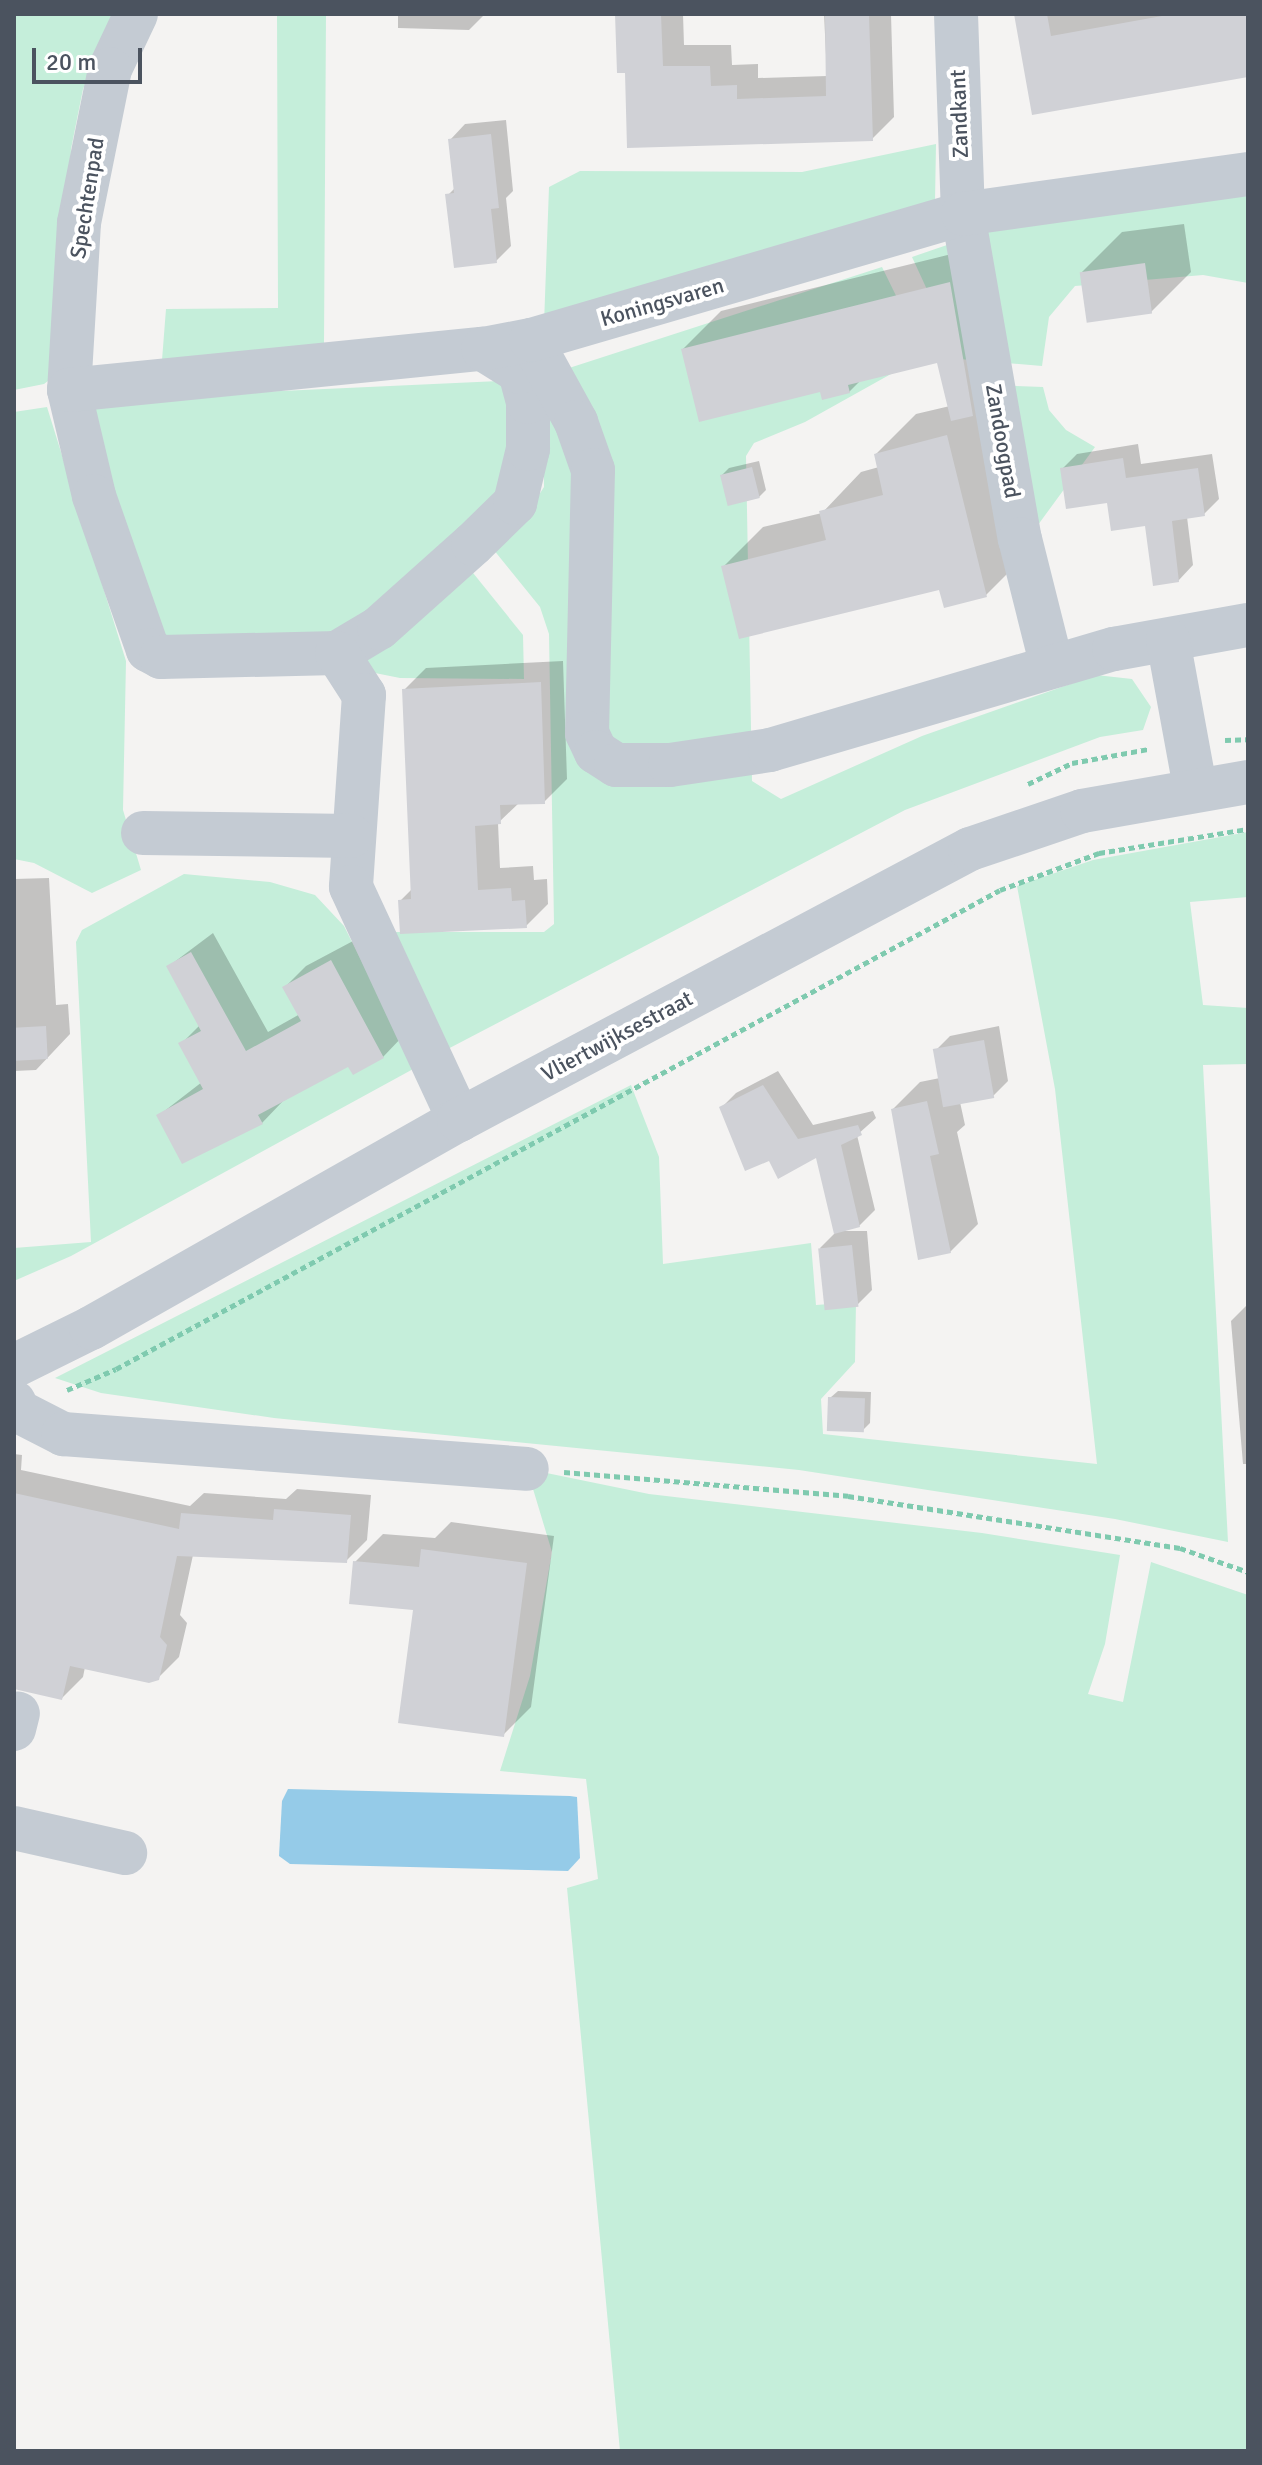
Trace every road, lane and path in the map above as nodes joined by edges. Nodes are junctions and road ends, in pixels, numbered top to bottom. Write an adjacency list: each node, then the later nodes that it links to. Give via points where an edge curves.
1 (136, 14): 7 (street, Spechtenpad, via 110,69 79,223)
2 (956, 14): 4 (street, Zandkant)
3 (1248, 174): 4 (street, Koningsvaren)
4 (963, 214): 5 (street, Koningsvaren); 11 (street, Zandoogpad, via 1020,539)
5 (531, 340): 6 (street, Koningsvaren); 11 (street, via 576,422 593,470 587,733 596,752 616,765 670,765 770,750)
6 (483, 349): 7 (street, Koningsvaren); 10 (street, via 520,372 528,402 528,449 515,503 379,628)
7 (69, 390): 10 (street, Spechtenpad, via 94,496 139,638 148,650 161,657)
8 (1248, 625): 9 (street)
9 (1168, 640): 11 (street); 13 (street)
10 (337, 653): 16 (street, via 364,695)
11 (1052, 666)
12 (1248, 782): 13 (street, Vliertwijksestraat)
13 (1195, 787): 17 (street, Vliertwijksestraat, via 1082,811 970,849)
14 (1248, 829): 19 (path, via 1099,853 1000,890 116,1369)
15 (143, 833): 16 (street)
16 (351, 836): 17 (street, via 351,887)
17 (459, 1120): 18 (street, Vliertwijksestraat)
18 (14, 1366)
19 (16, 1406): 20 (street, via 63,1434)
20 (527, 1469): 21 (path, via 848,1496 1180,1548)
21 (1248, 1572)
22 (14, 1828): 23 (street)
23 (125, 1853)

